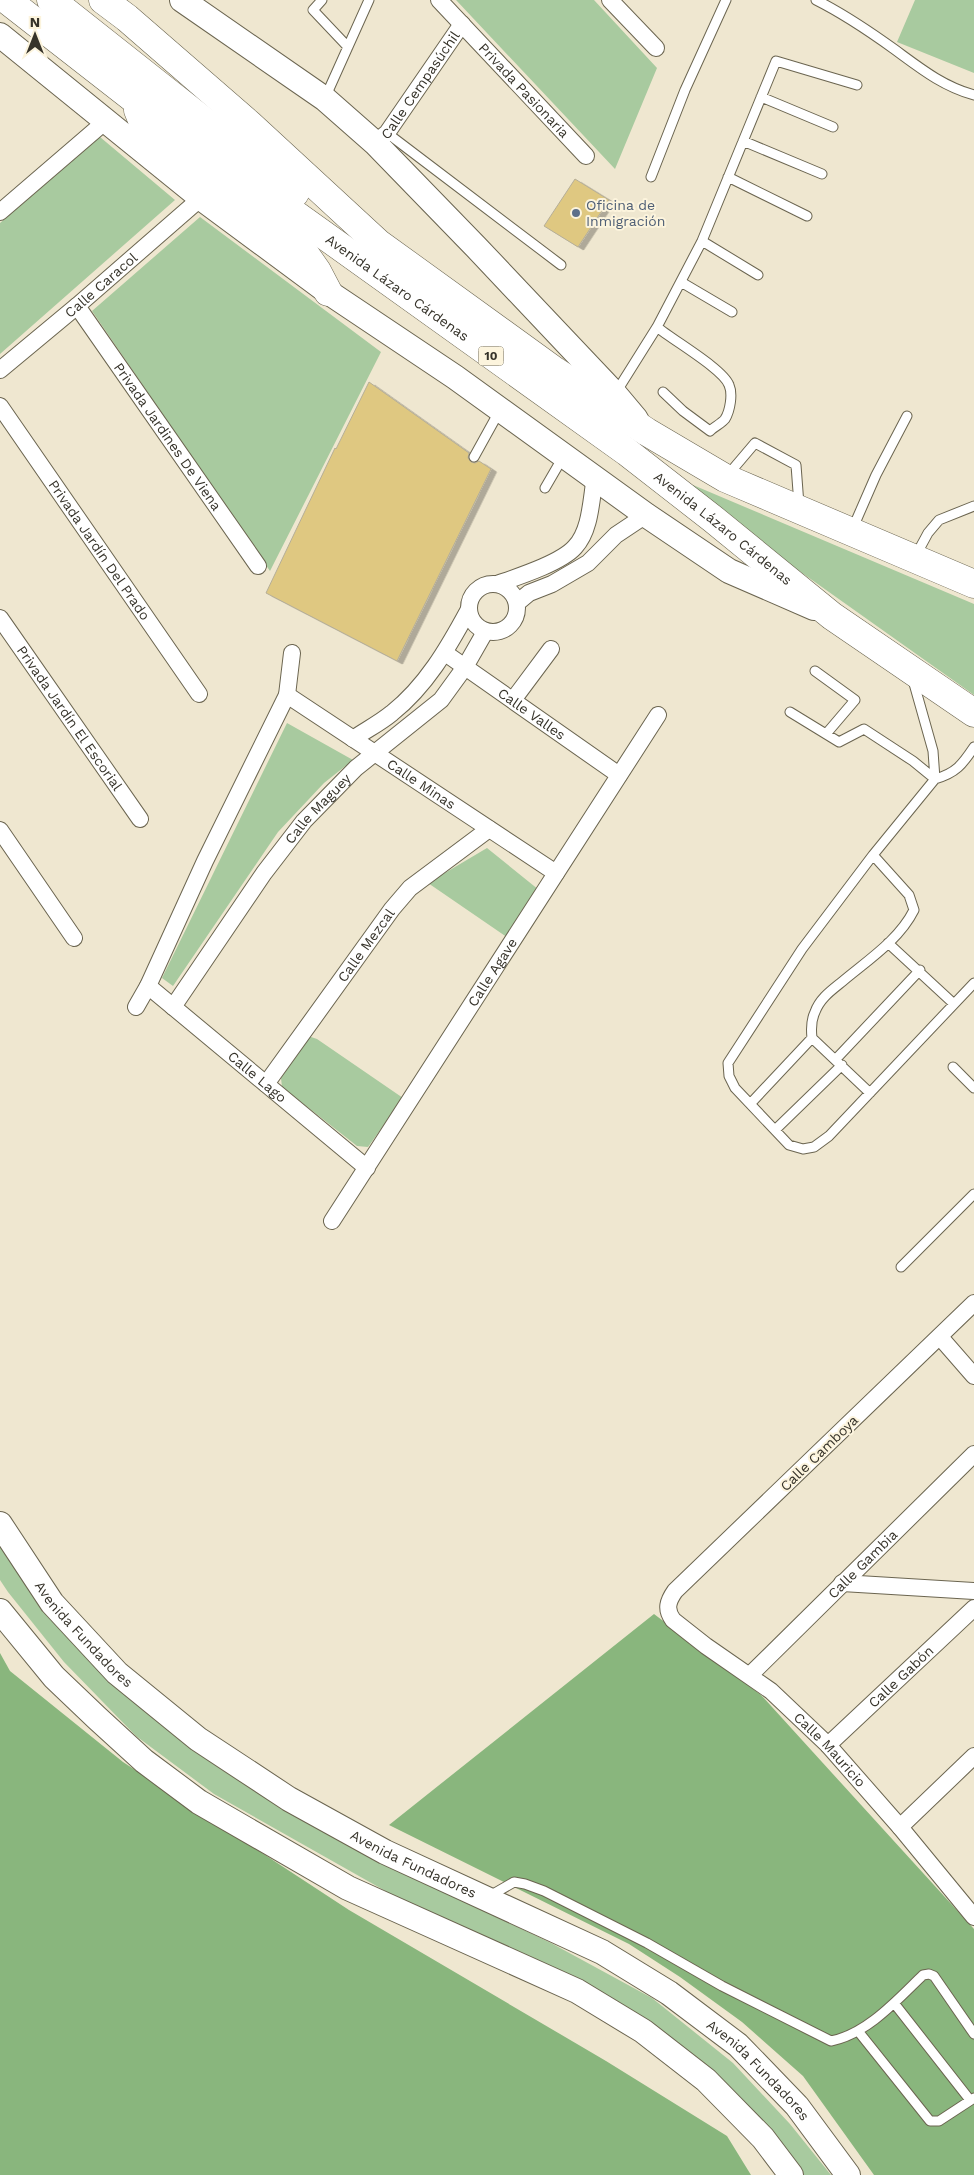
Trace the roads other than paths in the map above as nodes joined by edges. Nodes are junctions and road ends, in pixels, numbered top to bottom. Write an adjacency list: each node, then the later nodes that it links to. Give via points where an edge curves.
1 (7, 0): 20 (highway, Avenida Lázaro Cárdenas / 10)
2 (103, 0): 48 (highway, Avenida Lázaro Cárdenas / 10, via 242,117 378,243)
3 (182, 0): 21 (main road, Avenida Lázaro Cárdenas)
4 (322, 0): 15 (lane, via 313,10)
5 (369, 0): 15 (lane)
6 (440, 0): 13 (street, Privada Pasionaria)
7 (610, 0): 16 (street)
8 (726, 0): 28 (lane, via 684,90)
9 (816, 0): 12 (lane)
10 (838, 0): 12 (lane)
11 (55, 2): 37 (highway, via 340,230)
12 (834, 9): 18 (lane, via 923,72 953,89)
13 (462, 24): 24 (street, Calle Cempasúchil); 26 (street, Privada Pasionaria)
14 (0, 35): 22 (main road, Avenida Lázaro Cárdenas)
15 (348, 47): 21 (lane)
16 (656, 48)
17 (857, 85): 19 (lane, via 776,61)
18 (974, 95)
19 (761, 98): 23 (lane); 25 (lane)
20 (134, 99): 37 (highway, Avenida Lázaro Cárdenas / 10); 38 (highway, via 142,120 156,138 303,251)
21 (325, 99): 24 (main road, Avenida Lázaro Cárdenas)
22 (107, 120): 30 (main road, Avenida Lázaro Cárdenas); 31 (street)
23 (833, 126)
24 (381, 138): 34 (lane); 44 (main road, Avenida Lázaro Cárdenas, via 476,247)
25 (743, 141): 27 (lane); 29 (lane)
26 (586, 156)
27 (822, 174)
28 (651, 177)
29 (728, 177): 32 (lane); 33 (lane)
30 (200, 198): 38 (main road, Avenida Lázaro Cárdenas); 39 (street, Calle Caracol)
31 (0, 212)
32 (807, 216)
33 (702, 241): 35 (lane); 36 (lane)
34 (561, 265)
35 (758, 275)
36 (681, 282): 40 (lane); 41 (lane)
37 (394, 285): 66 (highway, Avenida Lázaro Cárdenas / 10, via 627,452)
38 (328, 292): 46 (main road, Avenida Lázaro Cárdenas)
39 (77, 306): 42 (street, Calle Caracol); 61 (street, Privada Jardines De Viena)
40 (732, 312)
41 (658, 327): 43 (lane, via 722,374 730,385 732,396 725,419 710,431); 44 (lane)
42 (0, 370)
43 (663, 392)
44 (615, 394): 48 (main road, Avenida Lázaro Cárdenas)
45 (0, 406): 75 (street, Privada Jardín Del Prado)
46 (500, 409): 49 (main road, Avenida Lázaro Cárdenas); 50 (lane)
47 (907, 416): 57 (lane)
48 (647, 432): 52 (highway, Avenida Lázaro Cárdenas / 10)
49 (564, 455): 51 (main road, Avenida Lázaro Cárdenas); 53 (lane)
50 (474, 457)
51 (595, 477): 56 (main road, Avenida Lázaro Cárdenas); 58 (street, via 589,514)
52 (725, 478): 55 (highway, Avenida Lázaro Cárdenas / 10); 55 (lane, via 755,443 796,465)
53 (545, 488)
54 (974, 506): 59 (lane, via 939,520)
55 (800, 510): 57 (highway, Avenida Lázaro Cárdenas / 10)
56 (646, 515): 60 (street, via 616,535); 66 (main road, Avenida Lázaro Cárdenas, via 729,571)
57 (851, 532): 59 (highway, Avenida Lázaro Cárdenas / 10)
58 (574, 548): 60 (street); 62 (street, via 547,565)
59 (914, 559): 63 (highway, Avenida Lázaro Cárdenas / 10)
60 (588, 563): 64 (street, via 529,593)
61 (258, 566)
62 (497, 584): 64 (street, via 510,590); 65 (street, via 482,586 471,596)
63 (974, 584)
64 (517, 603): 68 (street, via 517,615 510,626 498,632)
65 (468, 611): 68 (street, via 474,624); 71 (street)
66 (832, 616): 73 (highway, Avenida Lázaro Cárdenas / 10)
67 (0, 618): 87 (street, Privada Jardín El Escorial)
68 (485, 632): 72 (street, Calle Maguey)
69 (552, 649): 77 (street)
70 (292, 653): 76 (street)
71 (445, 653): 72 (street, Calle Valles); 82 (street, via 412,695 392,714)
72 (465, 667): 77 (street, Calle Valles); 84 (street, Calle Maguey, via 441,700)
73 (910, 669): 79 (highway, Avenida Lázaro Cárdenas / 10); 86 (lane, via 933,751)
74 (815, 671): 81 (lane, via 855,700)
75 (199, 694)
76 (287, 695): 82 (street, Calle Minas); 96 (street)
77 (513, 700): 85 (street, Calle Valles)
78 (790, 712): 81 (lane)
79 (974, 713)
80 (658, 715): 85 (street, Calle Agave)
81 (826, 734): 86 (lane, via 839,742 864,729)
82 (353, 739): 84 (street, Calle Minas)
83 (974, 747): 86 (lane, via 963,764 951,774)
84 (375, 753): 88 (street, Calle Minas); 98 (street, Calle Maguey, via 304,821 264,873)
85 (619, 775): 91 (street, Calle Agave)
86 (935, 779): 90 (lane)
87 (140, 818)
88 (489, 829): 91 (street, Calle Minas); 103 (street, Calle Mezcal, via 410,888)
89 (0, 830): 92 (street)
90 (873, 855): 93 (lane, via 910,895 913,903 910,919); 106 (lane, via 802,949 728,1063 734,1088)
91 (556, 873): 108 (street, Calle Agave)
92 (74, 938)
93 (888, 943): 94 (lane); 100 (lane, via 823,997 814,1012)
94 (920, 970): 97 (lane); 101 (lane)
95 (974, 983): 97 (lane)
96 (148, 986): 98 (street, Calle Lago); 99 (street)
97 (954, 1004): 105 (lane)
98 (173, 1006): 103 (street, Calle Lago)
99 (136, 1007)
100 (812, 1038): 101 (lane); 106 (lane)
101 (839, 1062): 105 (lane); 107 (lane)
102 (953, 1068): 104 (lane)
103 (266, 1084): 108 (street, Calle Lago)
104 (974, 1088)
105 (870, 1093): 107 (lane, via 814,1147 803,1149 789,1145)
106 (751, 1104): 107 (lane)
107 (775, 1130)
108 (366, 1168): 110 (street, Calle Agave)
109 (974, 1194): 111 (lane)
110 (332, 1221)
111 (901, 1267)
112 (974, 1303): 113 (street, Calle Camboya)
113 (940, 1337): 114 (street); 119 (street, Calle Camboya, via 675,1591)
114 (974, 1376)
115 (974, 1454): 117 (street, Calle Gambia)
116 (0, 1524): 126 (main road, Avenida Fundadores, via 52,1603 117,1673 198,1739 290,1799 385,1852)
117 (842, 1583): 118 (street); 122 (street, Calle Gambia)
118 (974, 1590)
119 (668, 1606): 122 (street, Calle Mauricio, via 673,1620)
120 (974, 1608): 123 (street, Calle Gabón)
121 (0, 1611): 132 (main road, via 82,1704 144,1761 199,1802 348,1888 577,1991 643,2031 706,2080 763,2138)
122 (750, 1675): 123 (street, Calle Mauricio)
123 (828, 1745): 125 (street, Calle Mauricio)
124 (974, 1756): 125 (street)
125 (900, 1827): 127 (street, Calle Mauricio)
126 (486, 1898): 129 (lane, via 514,1882 525,1884 638,1938 821,2038 831,2041); 133 (main road, Avenida Fundadores, via 602,1952 669,1993 738,2045 797,2106)
127 (972, 1910)
128 (894, 2003): 129 (lane); 130 (lane, via 923,1975 929,1974 934,1976); 131 (lane)
129 (858, 2031): 131 (lane, via 930,2121 939,2121)
130 (974, 2034)
131 (972, 2099)
132 (791, 2175)
133 (848, 2175)

